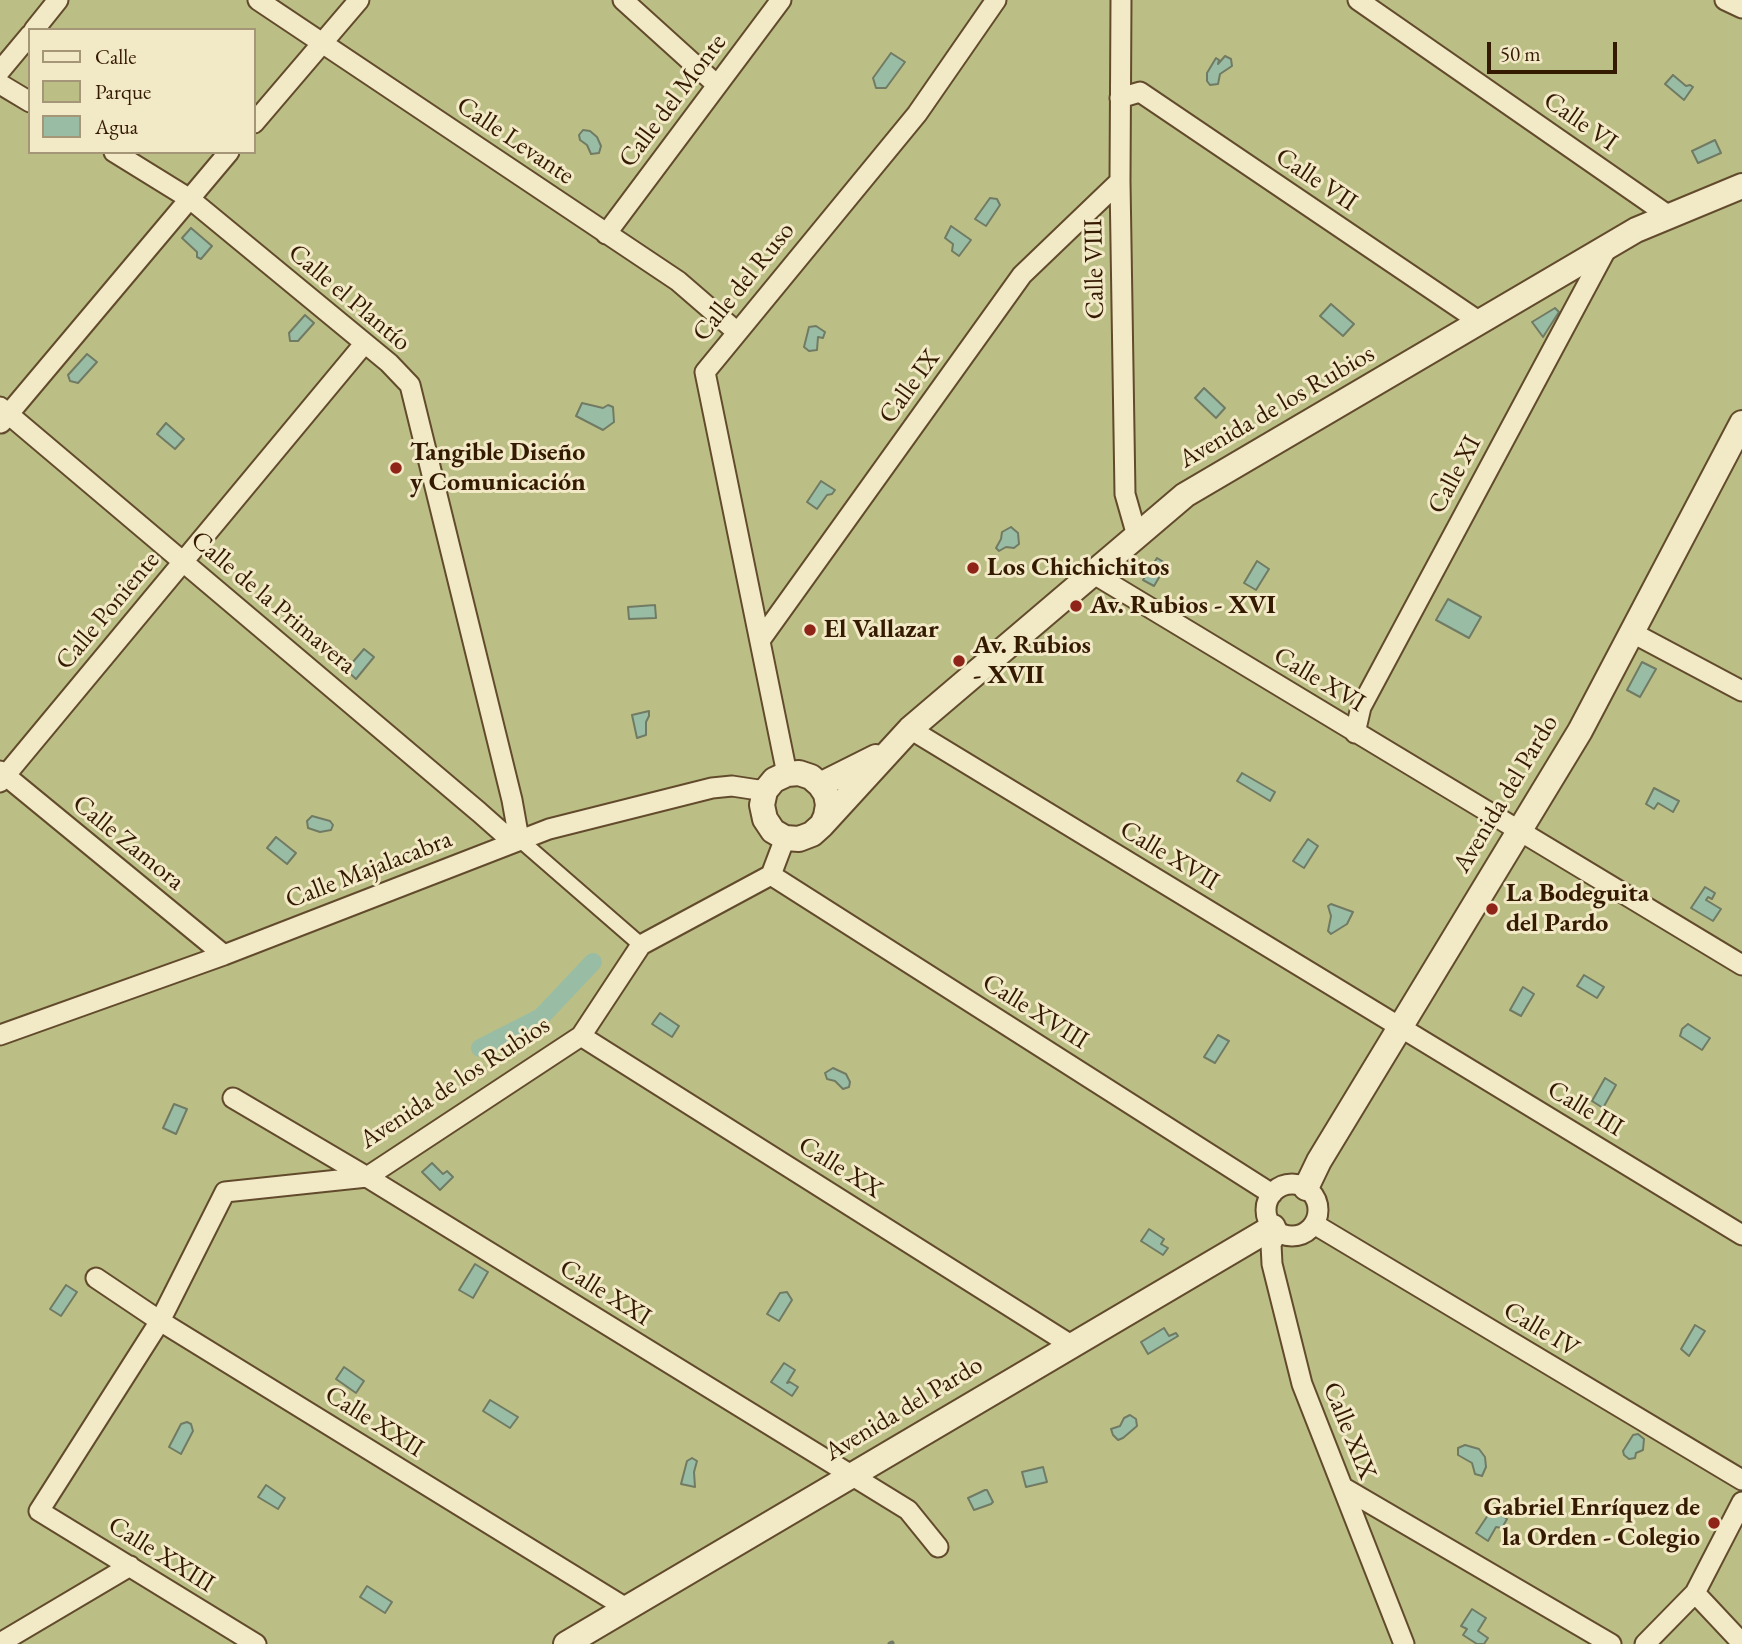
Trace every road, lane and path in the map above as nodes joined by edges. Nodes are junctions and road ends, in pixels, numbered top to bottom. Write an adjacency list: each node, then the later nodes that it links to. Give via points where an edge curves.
1 (58, 0): 11 (street)
2 (258, 0): 13 (street, Calle Levante)
3 (359, 0): 13 (street)
4 (623, 0): 16 (street)
5 (782, 0): 16 (street, Calle del Monte)
6 (996, 0): 29 (street, Calle del Ruso, via 917,114)
7 (1121, 0): 17 (street, Calle VIII)
8 (1358, 0): 25 (street, Calle VI)
9 (1725, 0): 10 (street)
10 (1742, 8)
11 (36, 28)
12 (28, 37): 14 (street)
13 (322, 43): 19 (street); 26 (street, Calle Levante)
14 (0, 71)
15 (0, 84): 18 (street)
16 (717, 85): 26 (street, Calle del Monte)
17 (1121, 98): 22 (street, Calle VIII); 28 (street, Calle VII, via 1140,92)
18 (28, 101)
19 (256, 121)
20 (117, 154): 24 (street, Calle el Plantío)
21 (227, 154): 24 (street)
22 (1120, 181): 33 (street, Calle VIII, via 1125,494); 37 (street, Calle IX, via 1022,275)
23 (1742, 186): 25 (street, Avenida de los Rubios)
24 (190, 199): 30 (street, Calle el Plantío); 31 (street)
25 (1669, 216): 27 (street, Avenida de los Rubios)
26 (606, 234): 29 (street, Calle Levante, via 678,281)
27 (1609, 245): 28 (street, Avenida de los Rubios); 40 (street, Calle XI, via 1361,707)
28 (1480, 322): 33 (street, Avenida de los Rubios, via 1185,495)
29 (737, 332): 37 (street, Calle del Ruso, via 705,372)
30 (364, 344): 34 (street, Calle Poniente); 49 (street, Calle el Plantío, via 410,386 509,787)
31 (3, 415): 34 (street, Calle de la Primavera)
32 (1742, 423): 36 (street, Avenida del Pardo)
33 (1137, 536): 35 (street, Avenida de los Rubios)
34 (184, 562): 43 (street, Calle Poniente); 49 (street, Calle de la Primavera)
35 (1094, 573): 39 (street, Avenida de los Rubios); 40 (street, Calle XVI)
36 (1631, 632): 38 (street); 47 (street, Avenida del Pardo, via 1580,731)
37 (761, 639): 42 (street, Calle del Ruso)
38 (1742, 691)
39 (910, 729): 41 (street, Avenida de los Rubios); 54 (street, Calle XVII)
40 (1355, 733): 47 (street, Calle XVI)
41 (889, 750): 44 (street, Avenida de los Rubios); 46 (street, Avenida de los Rubios)
42 (787, 774): 44 (street, via 811,777); 45 (street)
43 (2, 776): 52 (street, Calle Zamora)
44 (820, 785): 46 (street, via 828,805)
45 (765, 791): 48 (street, via 765,819 773,831); 49 (street, Calle Majalacabra, via 712,788)
46 (821, 825): 48 (street, Avenida de los Rubios, via 799,839)
47 (1518, 832): 53 (street, Calle XVI); 54 (street, Avenida del Pardo)
48 (786, 838): 50 (street)
49 (514, 841): 51 (street, Calle de la Primavera); 52 (street, Calle Majalacabra)
50 (771, 875): 51 (street, Avenida de los Rubios); 60 (street, Calle XVIII)
51 (641, 945): 56 (street, Avenida de los Rubios)
52 (224, 955): 55 (street, Calle Majalacabra)
53 (1742, 965)
54 (1401, 1028): 59 (street, Avenida del Pardo); 63 (street, Calle III)
55 (0, 1035)
56 (580, 1036): 58 (street, Avenida de los Rubios); 66 (street, Calle XX)
57 (233, 1098): 58 (street, Calle XXI)
58 (368, 1177): 65 (street, Avenida de los Rubios, via 225,1192); 67 (street, Calle XXI)
59 (1306, 1188): 60 (street, via 1288,1184); 61 (street, via 1318,1204)
60 (1272, 1194): 62 (street, via 1267,1217)
61 (1314, 1224): 62 (street, via 1297,1235); 68 (street, Calle IV)
62 (1275, 1229): 66 (street, Avenida del Pardo); 69 (street, Calle XIX, via 1272,1264 1302,1384)
63 (1742, 1235)
64 (96, 1278): 65 (street, Calle XXII)
65 (160, 1321): 71 (street, Avenida de los Rubios); 75 (street, Calle XXII)
66 (1072, 1345): 67 (street, Avenida del Pardo)
67 (850, 1475): 72 (street, Calle XXI, via 908,1510); 75 (street, Avenida del Pardo)
68 (1742, 1480)
69 (1344, 1488): 80 (street, Calle XIX); 81 (street)
70 (1742, 1502): 74 (street)
71 (39, 1510): 73 (street, Calle XXIII)
72 (938, 1546)
73 (130, 1566): 76 (street); 78 (street, Calle XXIII)
74 (1695, 1593): 77 (street); 82 (street)
75 (626, 1608): 79 (street, Avenida del Pardo)
76 (0, 1643)
77 (1742, 1643)
78 (256, 1644)
79 (566, 1644)
80 (1404, 1644)
81 (1611, 1644)
82 (1645, 1644)

